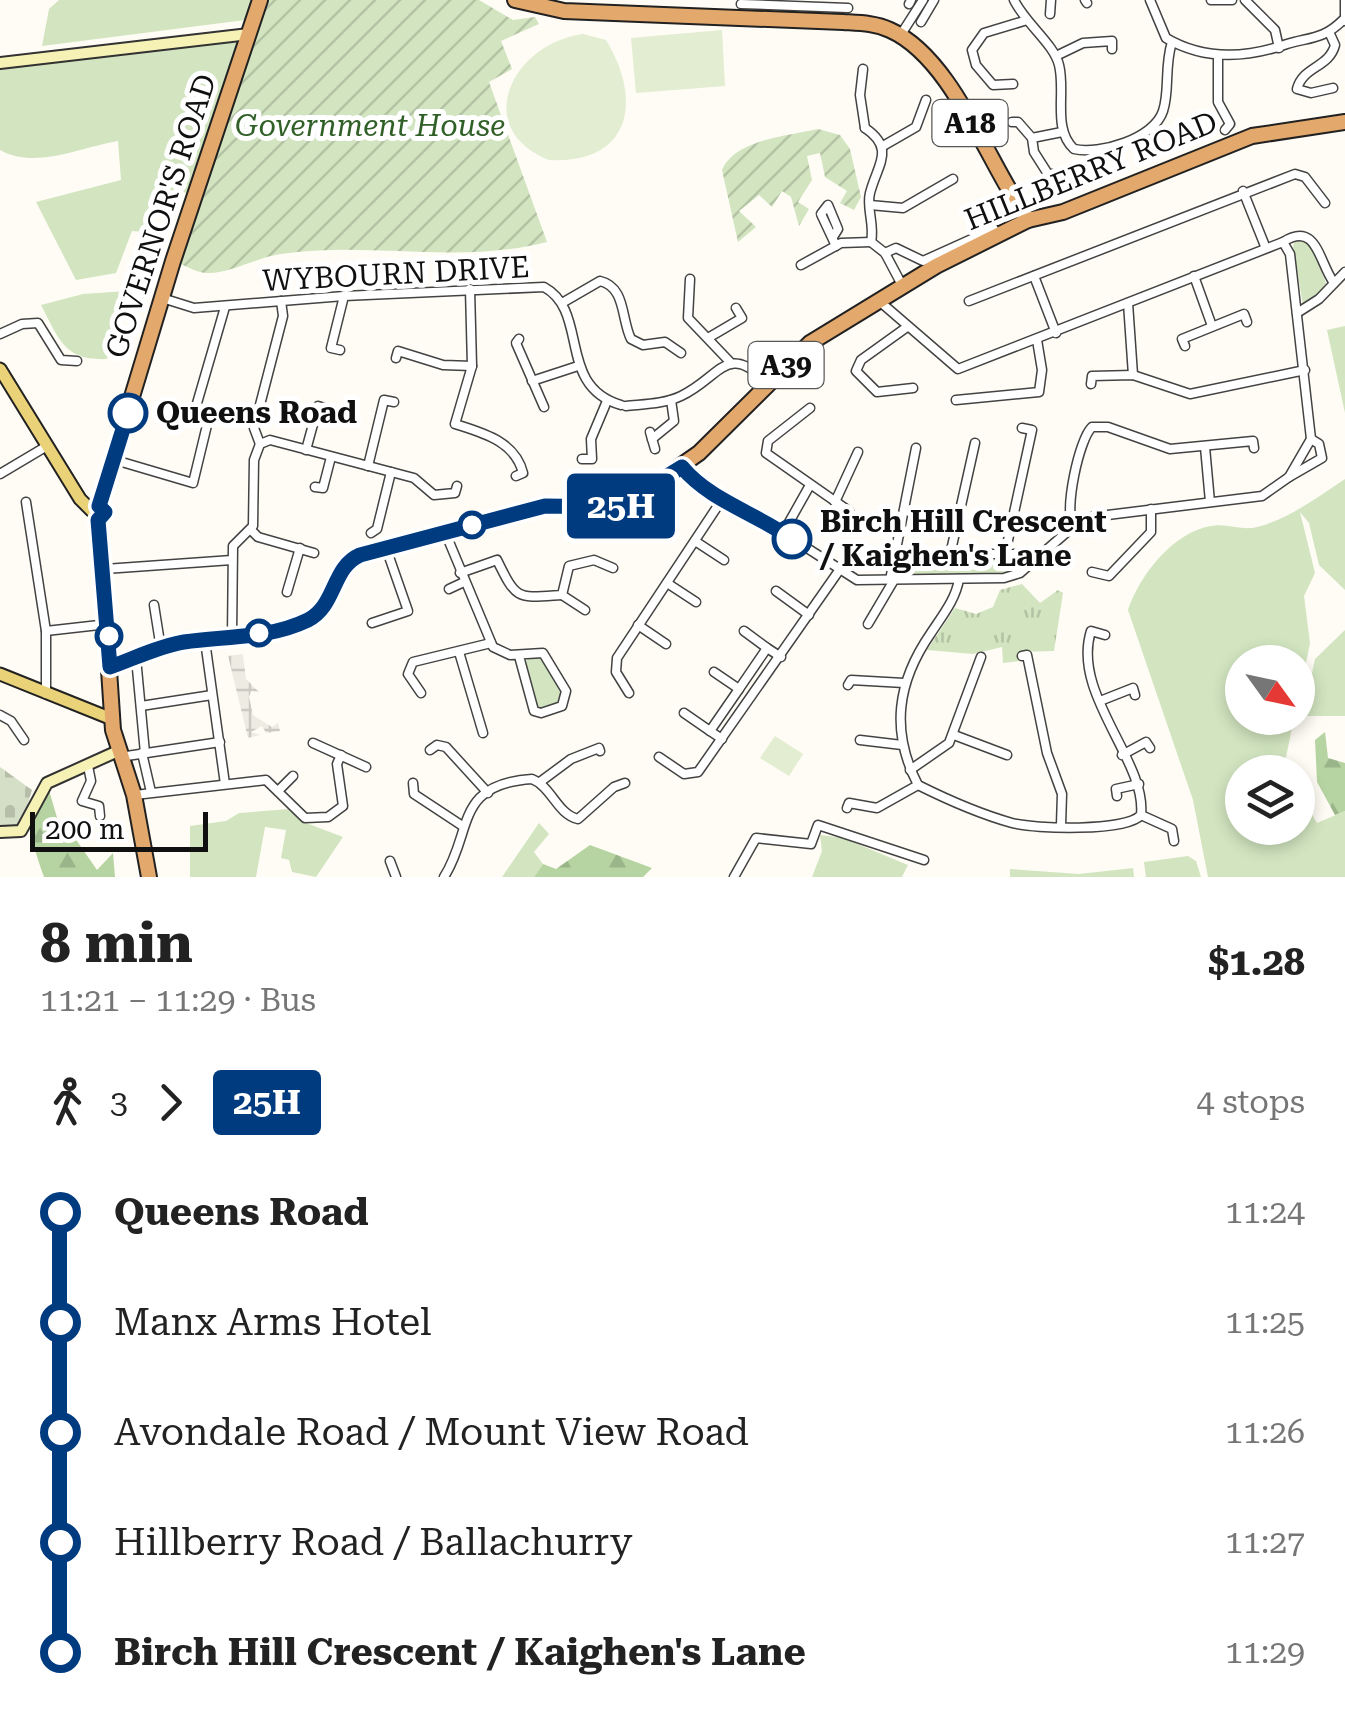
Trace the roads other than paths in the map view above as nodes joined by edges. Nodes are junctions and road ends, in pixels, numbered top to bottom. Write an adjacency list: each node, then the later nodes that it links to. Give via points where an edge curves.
1 (260, 0): 19 (highway, GOVERNOR'S ROAD)
2 (515, 0): 21 (highway, via 564,11 862,23)
3 (923, 0): 21 (street)
4 (934, 0): 18 (street)
5 (1014, 0): 16 (street)
6 (1051, 0): 15 (street)
7 (1232, 0): 11 (street)
8 (1244, 0): 23 (street, via 1275,30)
9 (1344, 0): 17 (street)
10 (1152, 1): 22 (street, via 1159,29)
11 (1216, 1)
12 (790, 3): 13 (street); 14 (street)
13 (744, 6)
14 (844, 10)
15 (1050, 14)
16 (1024, 21): 25 (street); 29 (street, via 984,33 972,50 993,85)
17 (1344, 21): 20 (street)
18 (921, 22)
19 (249, 34): 27 (main road); 60 (highway, GOVERNOR'S ROAD)
20 (1330, 34): 23 (street); 30 (street, via 1331,58 1294,90)
21 (900, 36): 43 (highway, A18, via 950,90)
22 (1172, 42): 26 (street); 35 (street, via 1164,65 1164,109 1154,124 1114,145 1083,151)
23 (1279, 48): 26 (street)
24 (1112, 50): 25 (street, via 1112,41 1083,44)
25 (1056, 56): 35 (street)
26 (1218, 56): 34 (street, via 1218,102)
27 (0, 63)
28 (863, 69): 37 (street, via 863,129)
29 (1014, 84)
30 (1333, 88)
31 (926, 100): 37 (street, via 916,126)
32 (1017, 121): 36 (street)
33 (1345, 122): 43 (highway, HILLBERRY ROAD, via 1252,136)
34 (1231, 125)
35 (1062, 132): 36 (street)
36 (1032, 138): 38 (street)
37 (883, 146): 42 (street)
38 (1048, 176)
39 (953, 179): 42 (street, via 902,208)
40 (1243, 191): 41 (street, via 1300,174); 47 (street); 51 (street)
41 (1325, 203)
42 (870, 205): 45 (street)
43 (1028, 220): 55 (highway, HILLBERRY ROAD / A39)
44 (987, 229): 48 (street, via 923,261 896,248)
45 (870, 242): 48 (street); 49 (street, via 834,241)
46 (1282, 242): 47 (street); 54 (street, via 1308,238); 69 (street, via 1290,254)
47 (1265, 246): 52 (street)
48 (884, 253): 55 (street)
49 (801, 265)
50 (1345, 272): 54 (street)
51 (1034, 276): 63 (street); 72 (street)
52 (1194, 276): 65 (street); 70 (street)
53 (690, 279): 74 (street, via 688,318)
54 (1334, 283): 69 (street)
55 (902, 285): 61 (highway, HILLBERRY ROAD / A39)
56 (470, 289): 59 (street, WYBOURN DRIVE); 64 (street, WYBOURN DRIVE, via 544,288); 83 (street)
57 (629, 293): 58 (street)
58 (618, 294): 64 (street, via 600,281); 79 (street, via 627,332 637,344 665,342)
59 (344, 296): 62 (street, WYBOURN DRIVE); 78 (street)
60 (162, 298): 66 (street, WYBOURN DRIVE, via 194,308); 114 (highway, GOVERNOR'S ROAD)
61 (878, 300): 71 (street); 90 (highway, HILLBERRY ROAD / A39, via 810,344)
62 (281, 301): 66 (street, WYBOURN DRIVE); 106 (street, via 279,332 256,408)
63 (970, 301)
64 (562, 303): 84 (street, WYBOURN DRIVE)
65 (1128, 304): 72 (street); 86 (street)
66 (225, 307): 114 (street, via 193,416 208,421 192,483)
67 (736, 308): 74 (street, via 742,318)
68 (1243, 314): 70 (street)
69 (1297, 314): 85 (street)
70 (1212, 326): 76 (street)
71 (908, 327): 77 (street, via 958,369); 91 (street, via 861,360 856,371 877,392)
72 (1056, 333): 77 (street)
73 (0, 334): 81 (street, via 38,323 60,360)
74 (708, 338): 82 (street)
75 (518, 339): 89 (street)
76 (1182, 339)
77 (1038, 340): 94 (street, via 1042,386 1033,396)
78 (333, 348)
79 (681, 353)
80 (396, 358): 83 (street, via 398,352)
81 (77, 361)
82 (730, 362): 90 (street, via 750,364); 93 (street)
83 (472, 366): 100 (street)
84 (578, 366): 89 (street); 95 (street, WYBOURN DRIVE)
85 (1305, 370): 86 (street, via 1190,394); 102 (street)
86 (1133, 375): 88 (street)
87 (2, 376): 107 (main road)
88 (1092, 376)
89 (532, 380): 97 (street)
90 (768, 382): 116 (highway, HILLBERRY ROAD / A39)
91 (913, 388)
92 (385, 400): 115 (street)
93 (671, 400): 95 (street); 103 (street, via 672,425)
94 (956, 400)
95 (607, 401): 113 (street, via 591,439)
96 (318, 406): 110 (street)
97 (544, 408)
98 (810, 408): 122 (street, via 765,449)
99 (444, 422): 100 (street)
100 (455, 424): 119 (street, via 498,439 520,462 523,474)
101 (1031, 430): 141 (street)
102 (1311, 439): 120 (street); 120 (street, via 1322,458)
103 (652, 440)
104 (1253, 441): 108 (street)
105 (975, 442): 143 (street)
106 (260, 444): 110 (street, via 270,440); 132 (street)
107 (47, 446): 118 (street); 130 (main road)
108 (1205, 447): 127 (street); 131 (street, via 1170,449 1092,427 1084,436 1070,504)
109 (916, 448): 140 (street)
110 (306, 450): 112 (street)
111 (858, 452): 126 (street)
112 (331, 456): 115 (street); 123 (street)
113 (592, 459)
114 (115, 460): 130 (highway, GOVERNOR'S ROAD)
115 (368, 466): 117 (street)
116 (682, 467): 124 (street); 133 (highway, HILLBERRY ROAD / A39, via 617,507 545,506)
117 (391, 472): 121 (street, via 418,479 434,495 455,493); 134 (street)
118 (0, 474)
119 (516, 476)
120 (1289, 477): 127 (street, via 1262,496)
121 (457, 486)
122 (810, 486): 126 (street); 135 (street)
123 (322, 488)
124 (722, 498): 135 (street); 136 (street)
125 (26, 502): 168 (street)
126 (836, 502): 129 (street)
127 (1210, 502): 128 (street)
128 (1151, 509): 131 (street, via 1098,514); 151 (street, via 1151,532 1113,577)
129 (850, 511)
130 (97, 512): 148 (highway)
131 (1073, 525): 144 (street)
132 (251, 530): 137 (street); 145 (street, via 235,542)
133 (444, 532): 138 (highway, HILLBERRY ROAD / A39); 152 (street)
134 (371, 533)
135 (783, 533): 150 (street)
136 (695, 541): 147 (street); 155 (street)
137 (300, 548): 139 (street); 158 (street)
138 (386, 548): 164 (street, via 408,610); 171 (highway, HILLBERRY ROAD / A39, via 350,560 315,615)
139 (314, 553)
140 (894, 554): 143 (street); 154 (street)
141 (1006, 554): 143 (street); 144 (street)
142 (508, 555): 146 (street)
143 (950, 555)
144 (1038, 558): 153 (street, via 1014,576)
145 (232, 560): 148 (street); 171 (street)
146 (496, 560): 152 (street); 159 (street, via 517,596)
147 (724, 560)
148 (105, 568): 165 (highway)
149 (613, 568): 159 (street, via 594,560 568,566)
150 (838, 572): 154 (street, via 857,580); 163 (street)
151 (1092, 572)
152 (462, 577): 156 (street); 173 (street)
153 (959, 578): 154 (street); 187 (street)
154 (892, 580): 166 (street)
155 (667, 583): 160 (street); 167 (street)
156 (449, 589)
157 (776, 591): 163 (street)
158 (287, 592)
159 (562, 595): 162 (street)
160 (696, 602)
161 (154, 605): 176 (street)
162 (585, 610)
163 (810, 615): 180 (street)
164 (372, 623)
165 (108, 624): 168 (street); 183 (highway)
166 (868, 624)
167 (638, 626): 174 (street); 190 (street, via 614,665)
168 (46, 631): 191 (street)
169 (744, 631): 175 (street)
170 (1106, 635): 194 (street, via 1087,630)
171 (233, 639): 172 (highway, A39)
172 (205, 641): 176 (highway, A39); 193 (street)
173 (491, 642): 177 (street); 179 (street)
174 (666, 644)
175 (766, 648): 180 (street); 188 (street)
176 (160, 650): 181 (highway, A39)
177 (459, 652): 192 (street, via 408,668); 200 (street)
178 (1028, 655): 236 (street, via 1062,794)
179 (519, 656): 179 (street, via 549,659 568,695 562,706 534,710)
180 (781, 657): 202 (street)
181 (136, 658): 183 (highway, A39); 195 (street)
182 (982, 664): 201 (street)
183 (110, 667): 198 (highway)
184 (714, 672): 188 (street)
185 (0, 674): 191 (main road)
186 (851, 679): 187 (street)
187 (904, 683): 208 (street)
188 (739, 689): 199 (street)
189 (1133, 689): 194 (street)
190 (630, 692)
191 (46, 694): 198 (main road)
192 (421, 694)
193 (212, 695): 195 (street); 205 (street)
194 (1100, 701): 215 (street)
195 (141, 706): 212 (street)
196 (684, 714): 199 (street)
197 (0, 715): 203 (street)
198 (112, 720): 213 (highway)
199 (710, 731): 202 (street)
200 (478, 732)
201 (954, 734): 211 (street); 219 (street, via 942,752)
202 (722, 739): 216 (street, via 692,776)
203 (24, 740)
204 (860, 740): 208 (street)
205 (220, 742): 212 (street); 223 (street)
206 (313, 742): 214 (street)
207 (1146, 742): 215 (street)
208 (902, 745): 219 (street)
209 (430, 750): 230 (street, via 442,744)
210 (600, 751): 221 (street, via 571,759)
211 (1004, 751)
212 (144, 753): 213 (street); 229 (street)
213 (119, 754): 217 (main road); 231 (highway)
214 (341, 755): 218 (street); 228 (street, via 338,813 305,818)
215 (1122, 755): 224 (street)
216 (659, 757)
217 (88, 766): 234 (street, via 91,781 82,801 99,806); 237 (main road, via 40,790 21,832)
218 (366, 768)
219 (910, 770): 225 (street)
220 (293, 776): 228 (street)
221 (540, 782): 226 (street, via 575,820 614,787); 230 (street, via 524,779)
222 (413, 783): 235 (street, via 414,794)
223 (226, 784): 228 (street, via 266,780); 229 (street)
224 (1139, 784): 227 (street); 233 (street)
225 (918, 785): 232 (street, via 874,809); 236 (street, via 1016,824)
226 (625, 788)
227 (1116, 789)
228 (278, 791)
229 (151, 792): 231 (street)
230 (491, 792): 235 (street, via 476,801)
231 (134, 795): 241 (highway)
232 (849, 803)
233 (1141, 815): 236 (street, via 1130,824); 238 (street, via 1174,826)
234 (100, 816)
235 (461, 825): 243 (street)
236 (1061, 826)
237 (0, 832)
238 (1174, 841)
239 (924, 860): 244 (street, via 818,826 811,844 756,838)
240 (390, 861): 242 (street)
241 (150, 877)
242 (396, 877)
243 (444, 877)
244 (734, 877)

